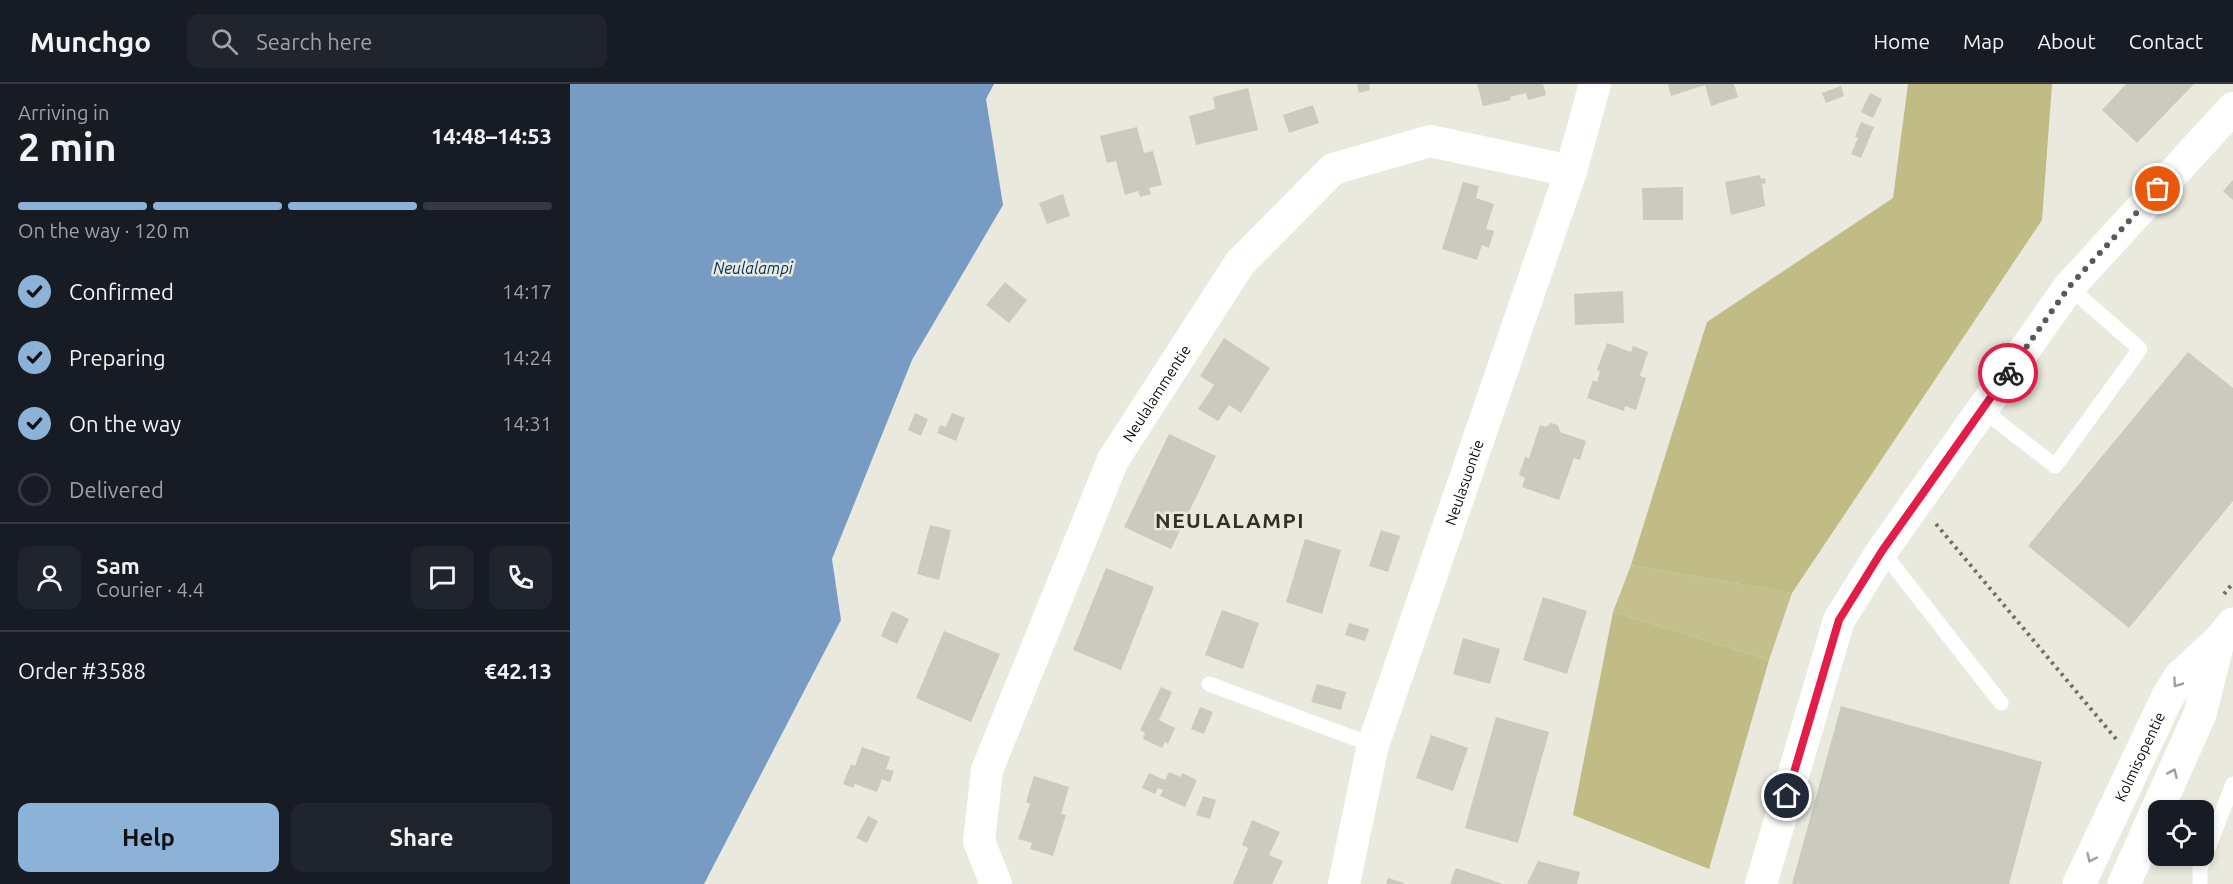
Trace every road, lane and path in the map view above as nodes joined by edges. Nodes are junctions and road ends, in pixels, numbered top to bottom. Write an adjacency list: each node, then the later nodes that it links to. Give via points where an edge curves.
1 (1595, 84): 3 (street, Neulasuontie)
2 (2233, 108): 4 (street)
3 (1571, 171): 11 (street, Neulasuontie); 14 (street, Neulalammentie, via 1430,141 1419,144 1333,169 1240,263 1113,459 987,770 979,842)
4 (2069, 287): 5 (street); 5 (lane, via 2140,349 2055,466)
5 (1983, 410): 6 (street)
6 (1917, 501): 7 (street); 12 (path)
7 (1882, 551): 10 (lane); 16 (street, via 1839,620)
8 (2226, 633): 17 (main road, Kolmisopentie, one-way to 17, via 2180,677 2167,698); 18 (main road, Kolmisopentie, one-way to 8, via 2200,714)
9 (1209, 684): 11 (lane)
10 (2001, 704)
11 (1373, 745): 15 (street, Neulasuontie)
12 (2122, 746)
13 (2233, 784): 19 (lane, via 2200,869)
14 (996, 884)
15 (1344, 884)
16 (1761, 884)
17 (2079, 884)
18 (2124, 884)
19 (2200, 884)

